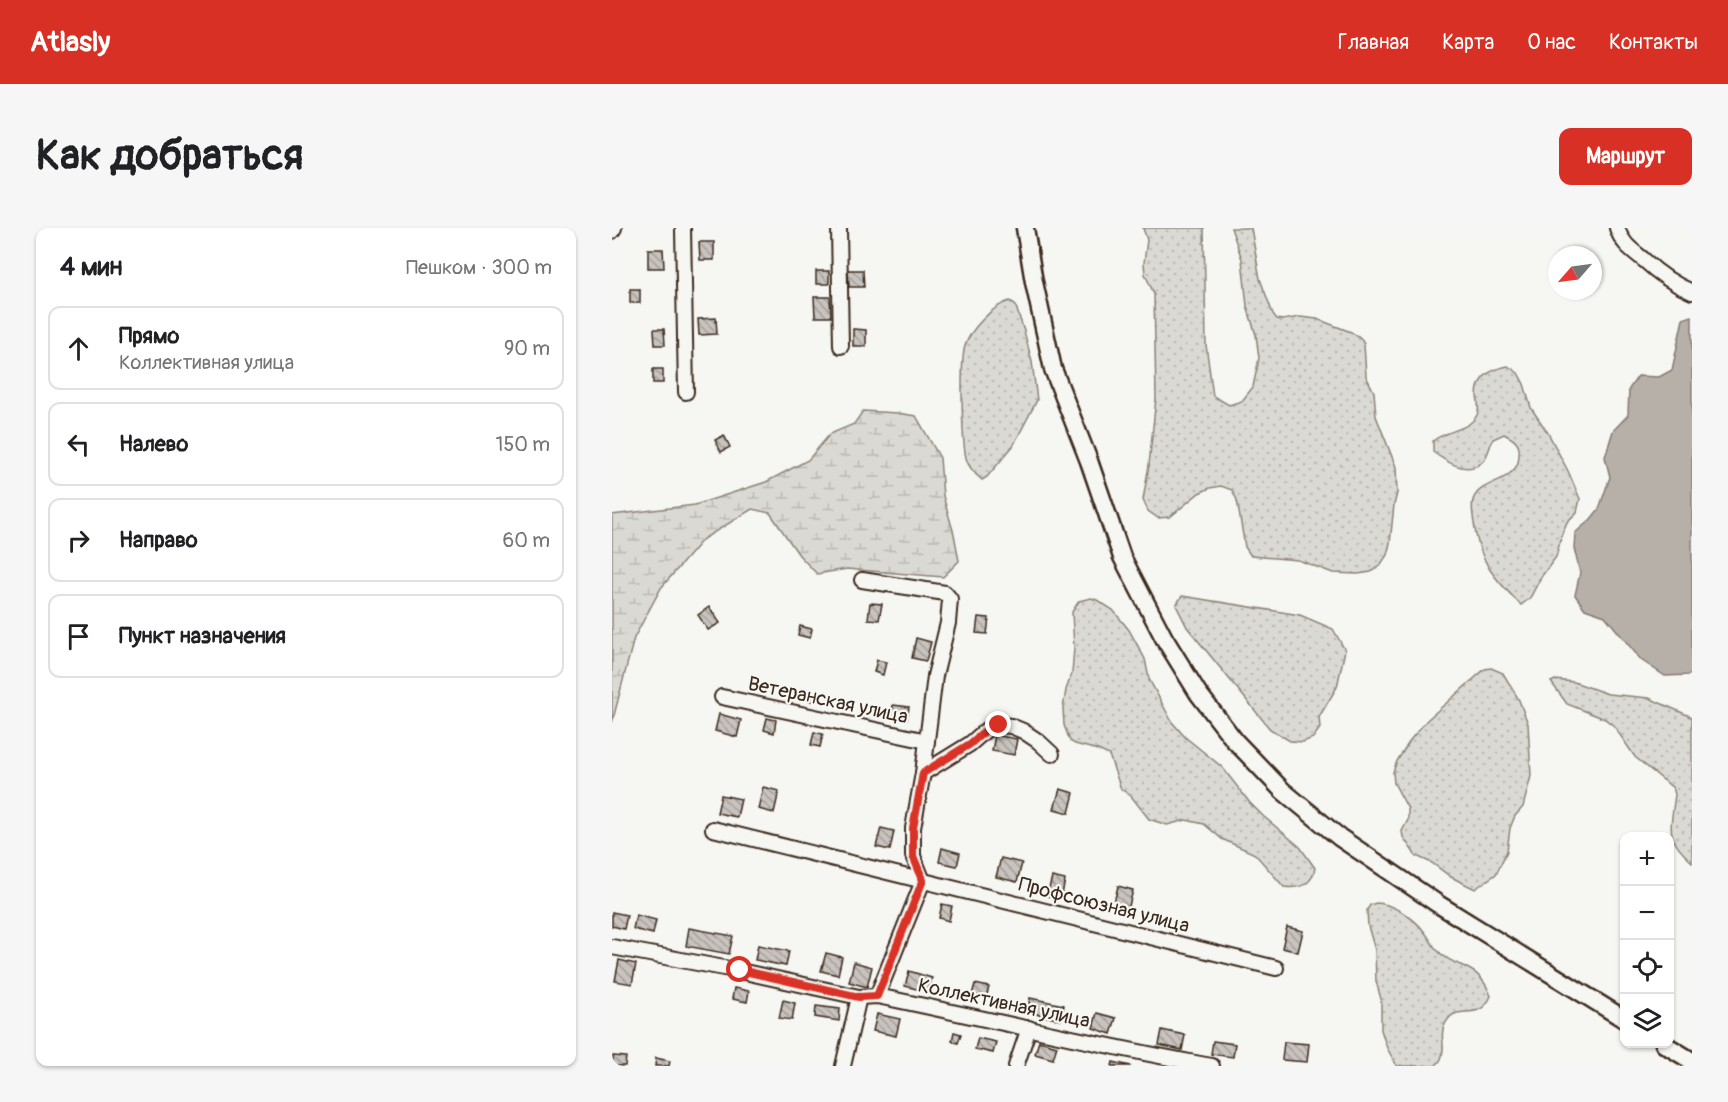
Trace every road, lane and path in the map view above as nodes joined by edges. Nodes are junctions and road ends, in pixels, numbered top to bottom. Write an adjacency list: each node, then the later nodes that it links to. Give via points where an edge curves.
1 (683, 228): 7 (street)
2 (839, 228): 6 (street)
3 (1025, 228): 19 (main road, via 1053,369 1122,556 1164,638 1198,693 1259,766 1339,837 1438,904)
4 (1617, 228): 5 (street, via 1627,247 1659,275)
5 (1692, 292)
6 (841, 346)
7 (686, 392)
8 (862, 580): 10 (street, via 945,593 951,599)
9 (722, 697): 10 (street, Ветеранская улица)
10 (927, 741): 12 (street)
11 (1052, 754): 12 (street, via 1023,731 999,725)
12 (923, 773): 14 (street, via 913,828 913,856)
13 (713, 829): 14 (street, Профсоюзная улица)
14 (923, 880): 16 (street, Профсоюзная улица); 17 (street)
15 (612, 947): 18 (street, Коллективная улица)
16 (1276, 968)
17 (877, 996): 18 (street, Коллективная улица); 20 (street, Коллективная улица)
18 (859, 997): 23 (street)
19 (1620, 1017)
20 (1029, 1028): 24 (street); 25 (street, Коллективная улица)
21 (1671, 1048): 22 (main road)
22 (1692, 1061)
23 (843, 1066)
24 (1016, 1066)
25 (1212, 1066)

